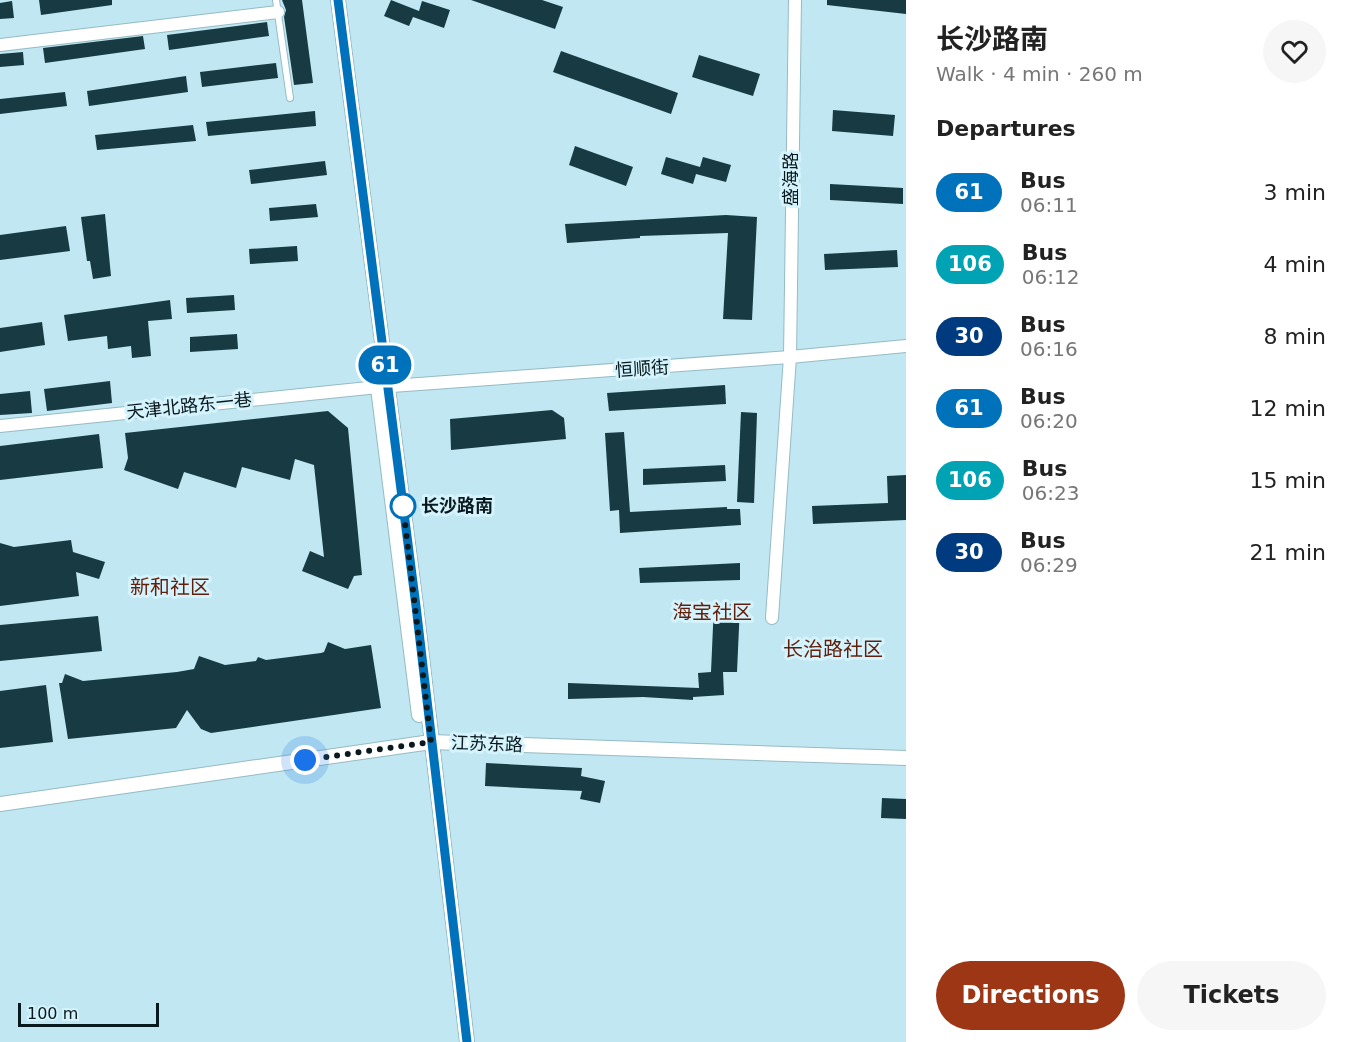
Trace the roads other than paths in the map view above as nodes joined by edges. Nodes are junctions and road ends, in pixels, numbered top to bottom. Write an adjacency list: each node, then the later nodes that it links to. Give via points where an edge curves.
1 (331, 0): 9 (street)
2 (338, 0): 9 (street)
3 (795, 0): 8 (street, 盛海路)
4 (277, 6): 5 (street); 6 (lane)
5 (0, 45)
6 (290, 98)
7 (906, 346): 8 (street, 恒顺街)
8 (790, 357): 9 (street, 恒顺街); 11 (street, 盛海路)
9 (383, 387): 10 (street, 天津北路东一巷); 12 (street)
10 (0, 426)
11 (772, 618)
12 (427, 742): 13 (street, 江苏东路); 14 (street, 江苏东路); 15 (street); 16 (street)
13 (906, 758)
14 (0, 804)
15 (459, 1042)
16 (467, 1042)

